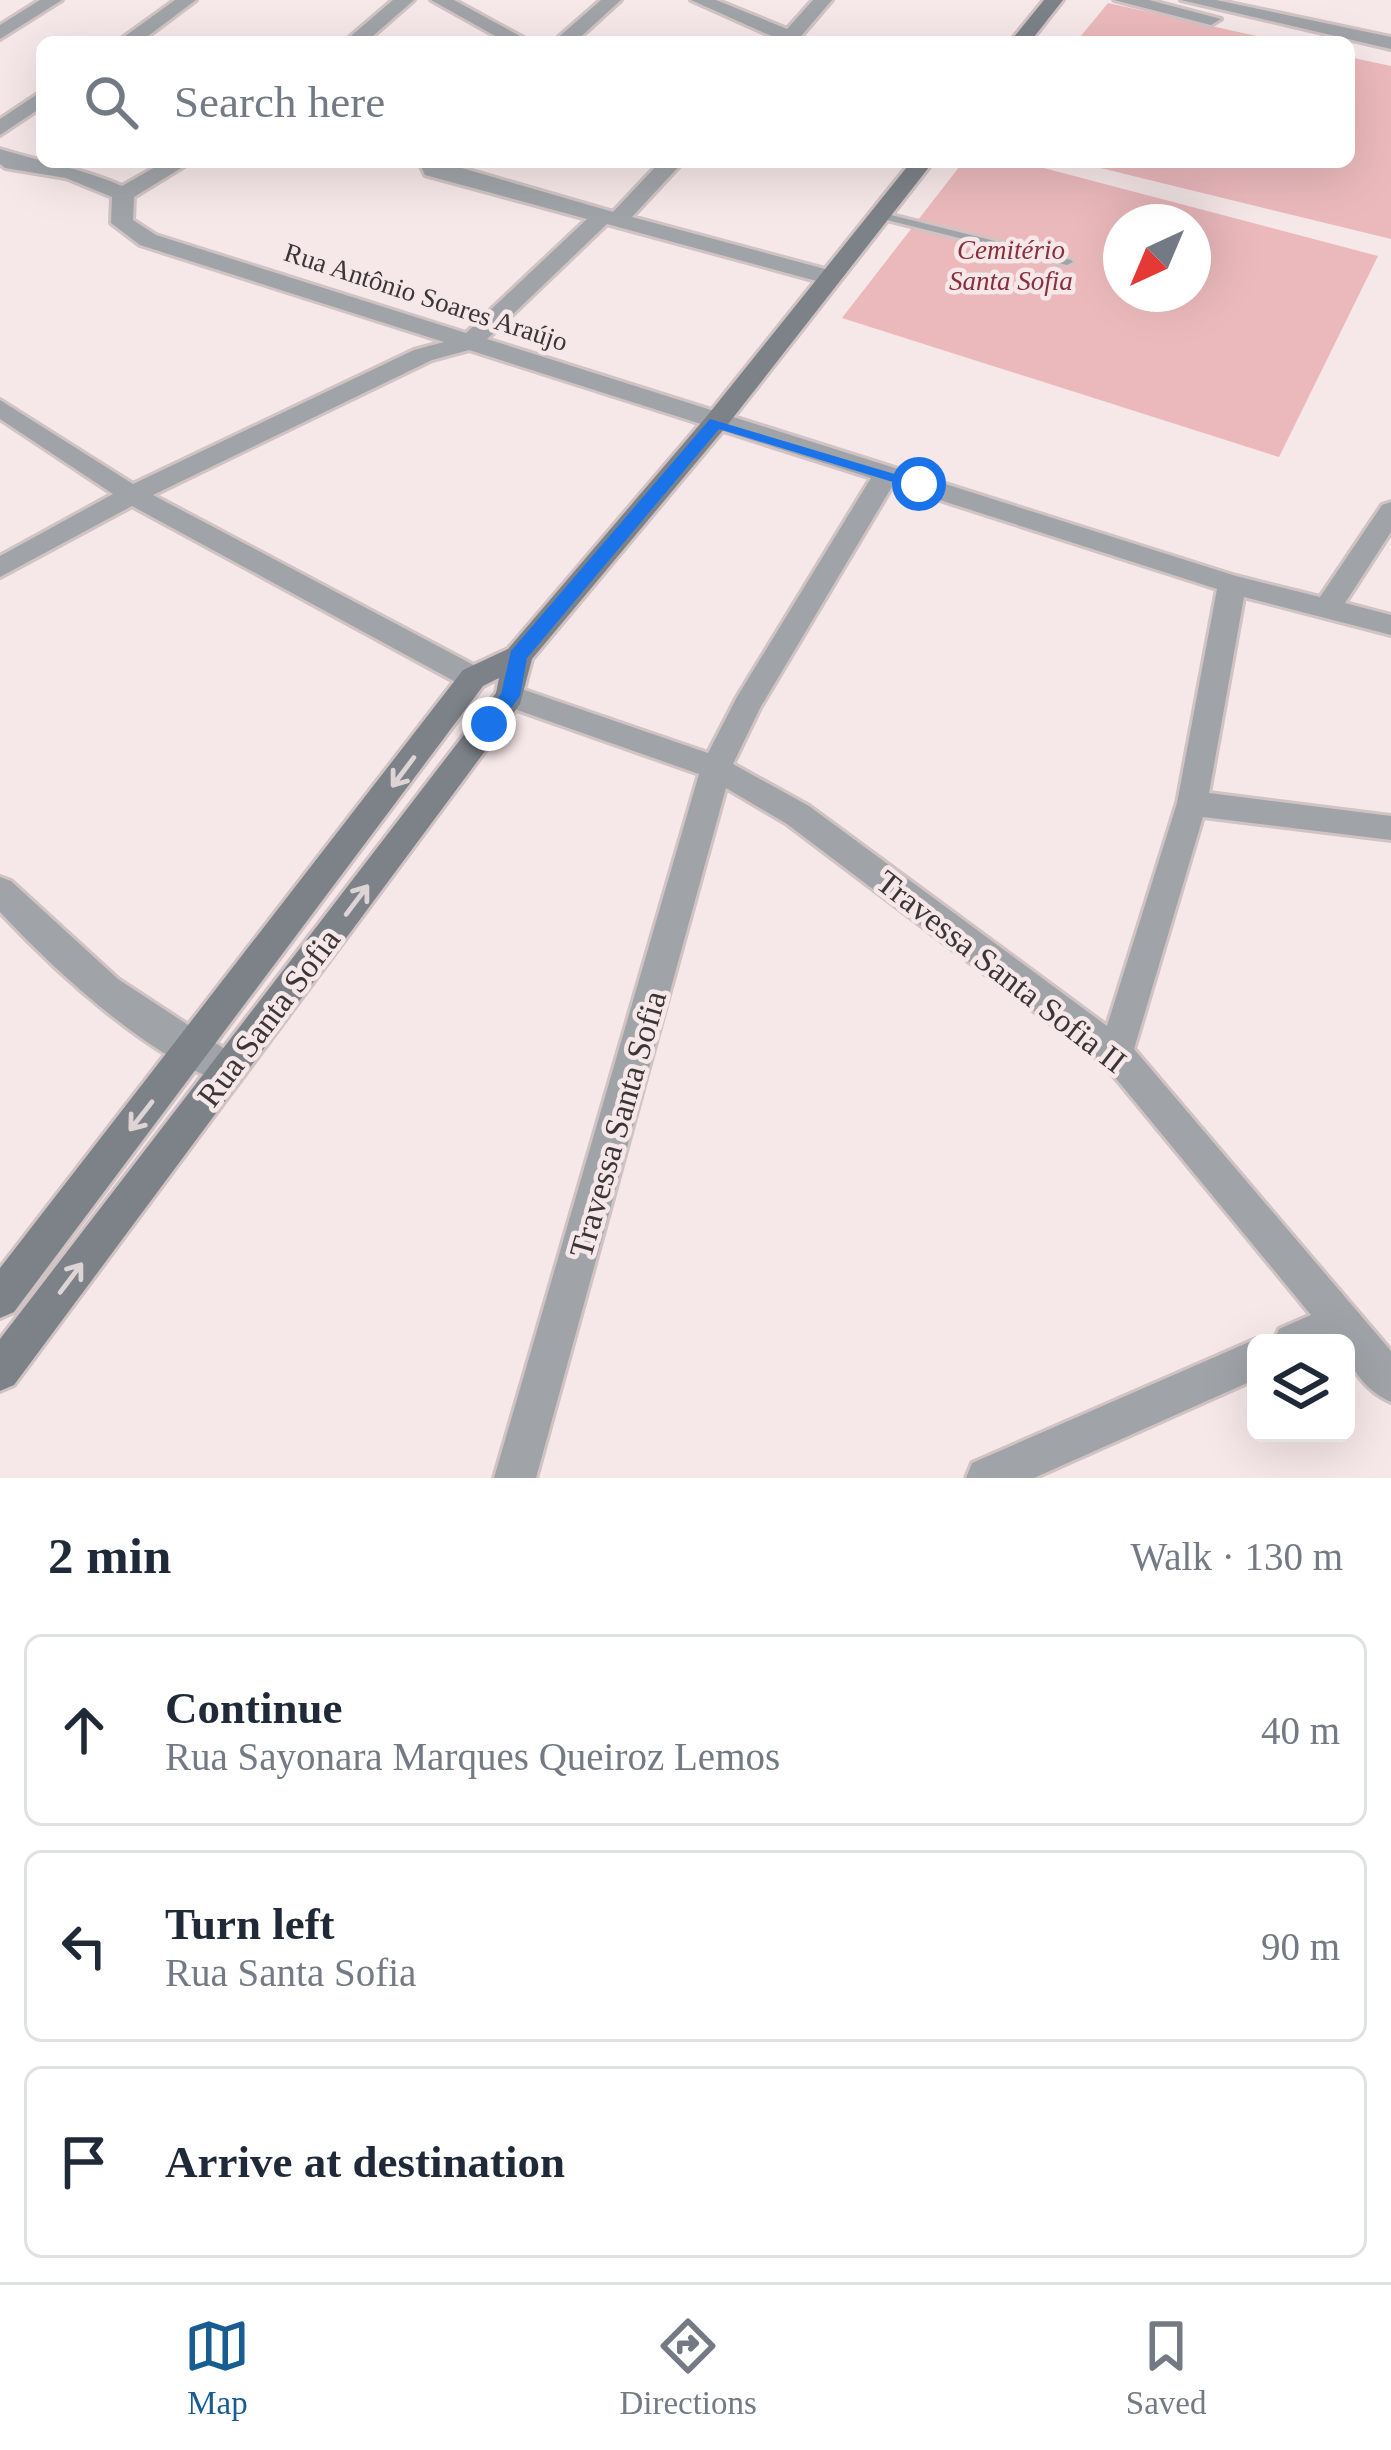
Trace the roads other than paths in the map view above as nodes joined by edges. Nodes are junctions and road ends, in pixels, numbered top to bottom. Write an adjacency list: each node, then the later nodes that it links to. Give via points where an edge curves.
1 (53, 0): 11 (street)
2 (187, 0): 12 (street)
3 (405, 0): 13 (street)
4 (440, 0): 14 (street)
5 (613, 0): 15 (street)
6 (700, 0): 16 (street)
7 (823, 0): 17 (street)
8 (1054, 0): 18 (street)
9 (1123, 0): 19 (street)
10 (1190, 0): 20 (street)
11 (0, 33)
12 (136, 36)
13 (361, 36)
14 (509, 36)
15 (570, 36)
16 (781, 36)
17 (791, 36)
18 (1025, 36)
19 (1290, 36)
20 (1354, 36)
21 (1355, 36): 22 (street)
22 (1391, 44)
23 (1355, 50): 24 (street)
24 (1391, 58)
25 (36, 102): 26 (street)
26 (0, 129)
27 (0, 154): 28 (street)
28 (36, 167)
29 (45, 168): 34 (street)
30 (169, 168): 34 (street)
31 (443, 168): 36 (street)
32 (665, 168): 36 (street)
33 (917, 168): 35 (street, Rua Santa Sofia)
34 (123, 194): 39 (street, Rua Antônio Soares Araújo, via 122,223 148,240)
35 (879, 215): 37 (lane); 38 (street, Rua Santa Sofia)
36 (611, 217): 38 (street); 39 (street)
37 (1067, 262)
38 (828, 277): 41 (street, Rua Santa Sofia)
39 (470, 342): 41 (street, Rua Antônio Soares Araújo); 43 (street, via 423,355)
40 (0, 408): 43 (street)
41 (716, 422): 42 (street, Rua Antônio Soares Araújo); 49 (street, Rua Santa Sofia)
42 (886, 475): 46 (street, Rua Antônio Soares Araújo); 52 (street, Travessa Santa Sofia)
43 (132, 495): 45 (street); 50 (street)
44 (1391, 511): 47 (street)
45 (0, 568)
46 (1232, 584): 47 (street, Rua Antônio Soares Araújo); 53 (street)
47 (1327, 608): 48 (street, Rua Antônio Soares Araújo)
48 (1391, 626)
49 (518, 656): 50 (street, Rua Santa Sofia); 51 (street, Rua Santa Sofia)
50 (473, 678): 56 (street, Rua Santa Sofia, one-way to 56)
51 (511, 696): 52 (street, Travessa Santa Sofia II); 58 (street, Rua Santa Sofia, one-way to 51)
52 (716, 768): 57 (street, Travessa Santa Sofia II, via 798,815); 66 (street, Travessa Santa Sofia)
53 (1192, 803): 54 (street); 57 (street)
54 (1391, 828)
55 (0, 890): 56 (street, via 33,927)
56 (192, 1050): 58 (street); 59 (street, Rua Santa Sofia, one-way to 59)
57 (1116, 1053): 60 (street, Travessa Santa Sofia II)
58 (228, 1070): 61 (street, Rua Santa Sofia, one-way to 58)
59 (0, 1299)
60 (1342, 1322): 62 (street); 65 (street, Travessa Santa Sofia II)
61 (12, 1331): 64 (street, Rua Santa Sofia)
62 (1313, 1334)
63 (1247, 1363): 67 (street)
64 (0, 1371)
65 (1391, 1382)
66 (515, 1478)
67 (987, 1478)

